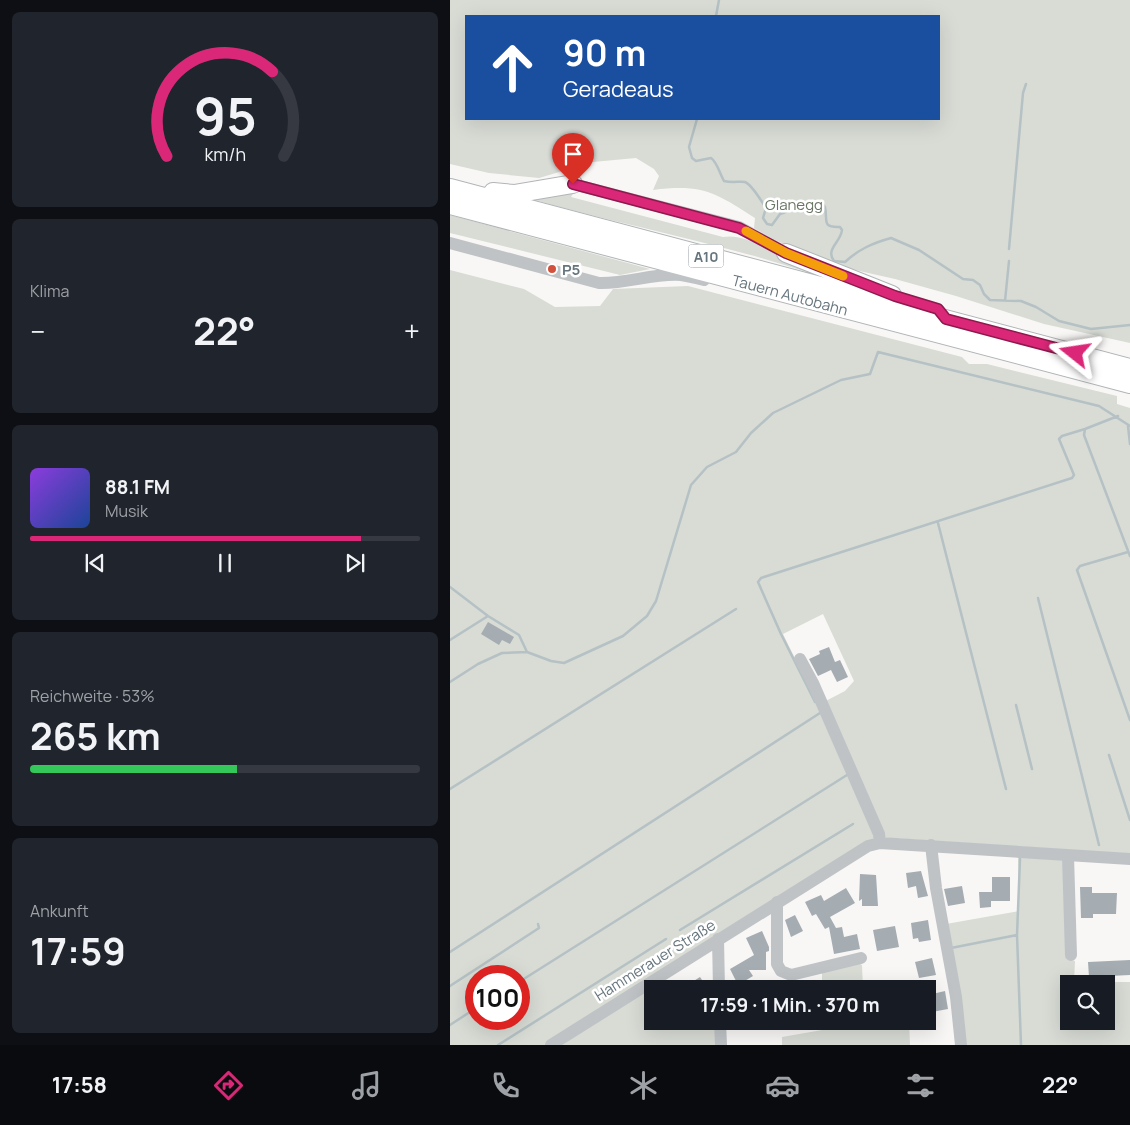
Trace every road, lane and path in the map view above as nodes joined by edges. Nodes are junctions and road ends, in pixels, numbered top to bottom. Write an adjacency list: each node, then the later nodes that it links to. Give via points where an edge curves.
1 (573, 184): 2 (highway, via 514,194); 5 (street, via 739,228)
2 (458, 190): 8 (highway, Tauern Autobahn / A10)
3 (450, 205): 6 (highway, Tauern Autobahn / A10)
4 (450, 243): 7 (street, via 599,282 667,275)
5 (786, 253): 8 (highway, via 895,296 938,309)
6 (722, 277): 7 (highway); 10 (highway, Tauern Autobahn / A10)
7 (704, 280)
8 (946, 319): 9 (highway, Tauern Autobahn / A10)
9 (1130, 368)
10 (1130, 384)
11 (800, 659): 12 (street, via 879,834)
12 (880, 843): 13 (street, Hammerauer Straße); 16 (street, Hammerauer Straße, via 868,846)
13 (931, 845): 14 (street, Hammerauer Straße); 24 (street)
14 (1068, 856): 15 (street, Hammerauer Straße); 18 (street)
15 (1130, 860)
16 (777, 902): 17 (street, Hammerauer Straße); 19 (street, via 777,964 781,971 791,975)
17 (718, 939): 20 (street); 22 (street, Hammerauer Straße)
18 (1071, 955)
19 (861, 958)
20 (719, 980)
21 (720, 1030): 23 (street)
22 (551, 1045)
23 (721, 1045)
24 (961, 1045)

